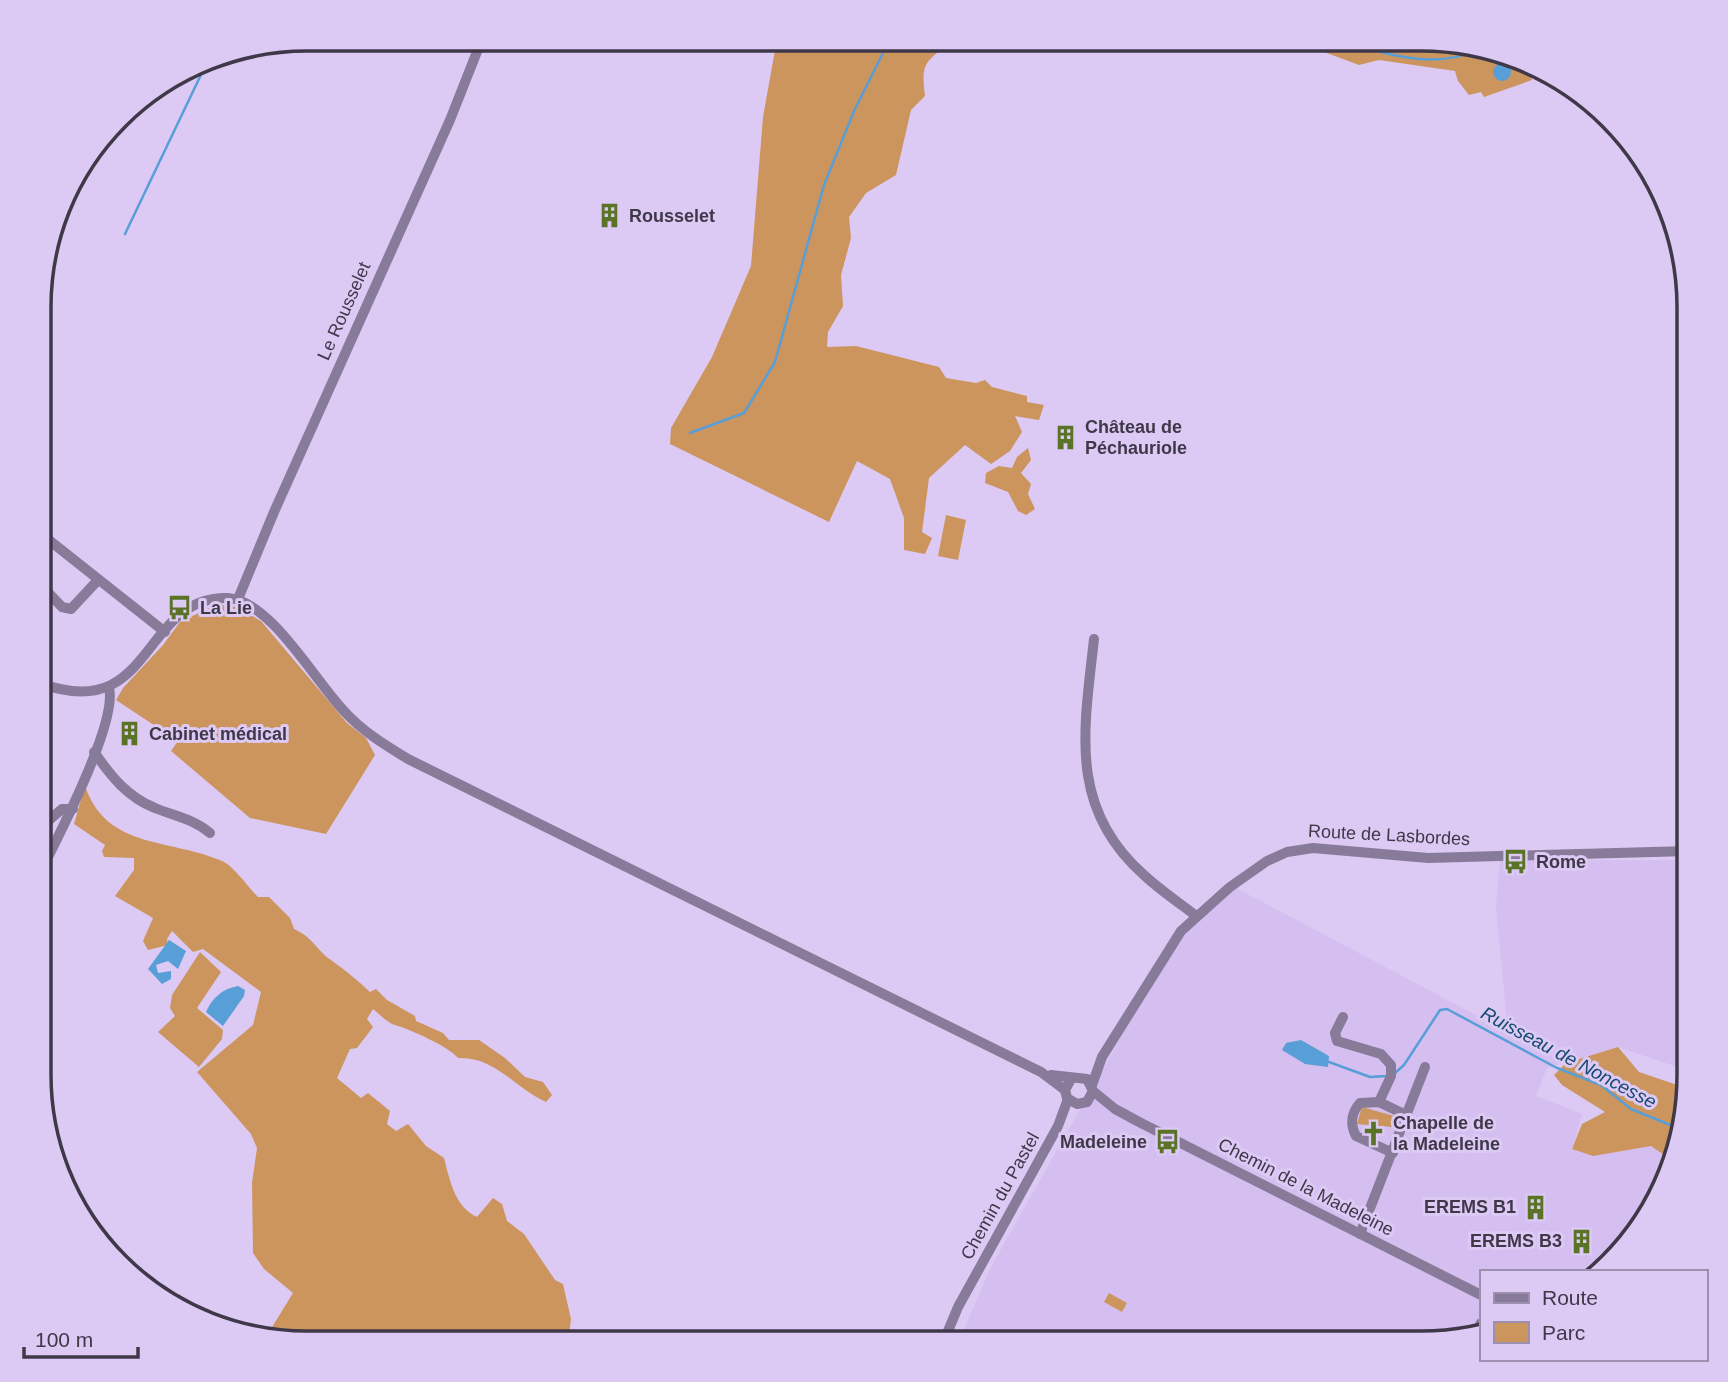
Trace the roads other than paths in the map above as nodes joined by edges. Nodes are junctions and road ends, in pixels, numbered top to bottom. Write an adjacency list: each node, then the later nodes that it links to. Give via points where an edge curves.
1 (477, 51): 5 (street, Le Rousselet)
2 (51, 542): 3 (street)
3 (98, 580): 4 (street, via 71,609); 6 (street)
4 (51, 596)
5 (238, 599): 6 (street, via 223,598 197,606 177,616); 19 (street, Chemin de la Madeleine, via 267,617 345,713 408,759)
6 (164, 632): 9 (street, via 124,678)
7 (1094, 639): 16 (street, via 1085,749 1093,807 1113,841 1143,875)
8 (51, 686): 9 (street, via 73,693)
9 (108, 688): 10 (street, via 109,705)
10 (94, 752): 11 (street); 13 (street, via 132,795)
11 (73, 809): 12 (street, via 62,809); 15 (street)
12 (51, 818)
13 (210, 832)
14 (1677, 851): 16 (street, Route de Lasbordes, via 1428,858 1303,848 1267,861)
15 (51, 852)
16 (1195, 915): 19 (street, Route de Lasbordes)
17 (1343, 1017): 20 (street, via 1334,1035 1336,1041 1381,1054 1391,1065)
18 (1425, 1067): 21 (street)
19 (1080, 1091): 23 (street, Chemin de la Madeleine); 24 (street, Chemin du Pastel)
20 (1379, 1102): 21 (street); 22 (street, via 1357,1106 1354,1132 1363,1142)
21 (1406, 1115): 22 (street)
22 (1393, 1153): 23 (street)
23 (1360, 1234): 25 (street, Chemin de la Madeleine)
24 (973, 1283): 26 (street, Chemin du Pastel); 27 (street, Chemin du Pastel)
25 (1480, 1294)
26 (949, 1331)
27 (955, 1331)

